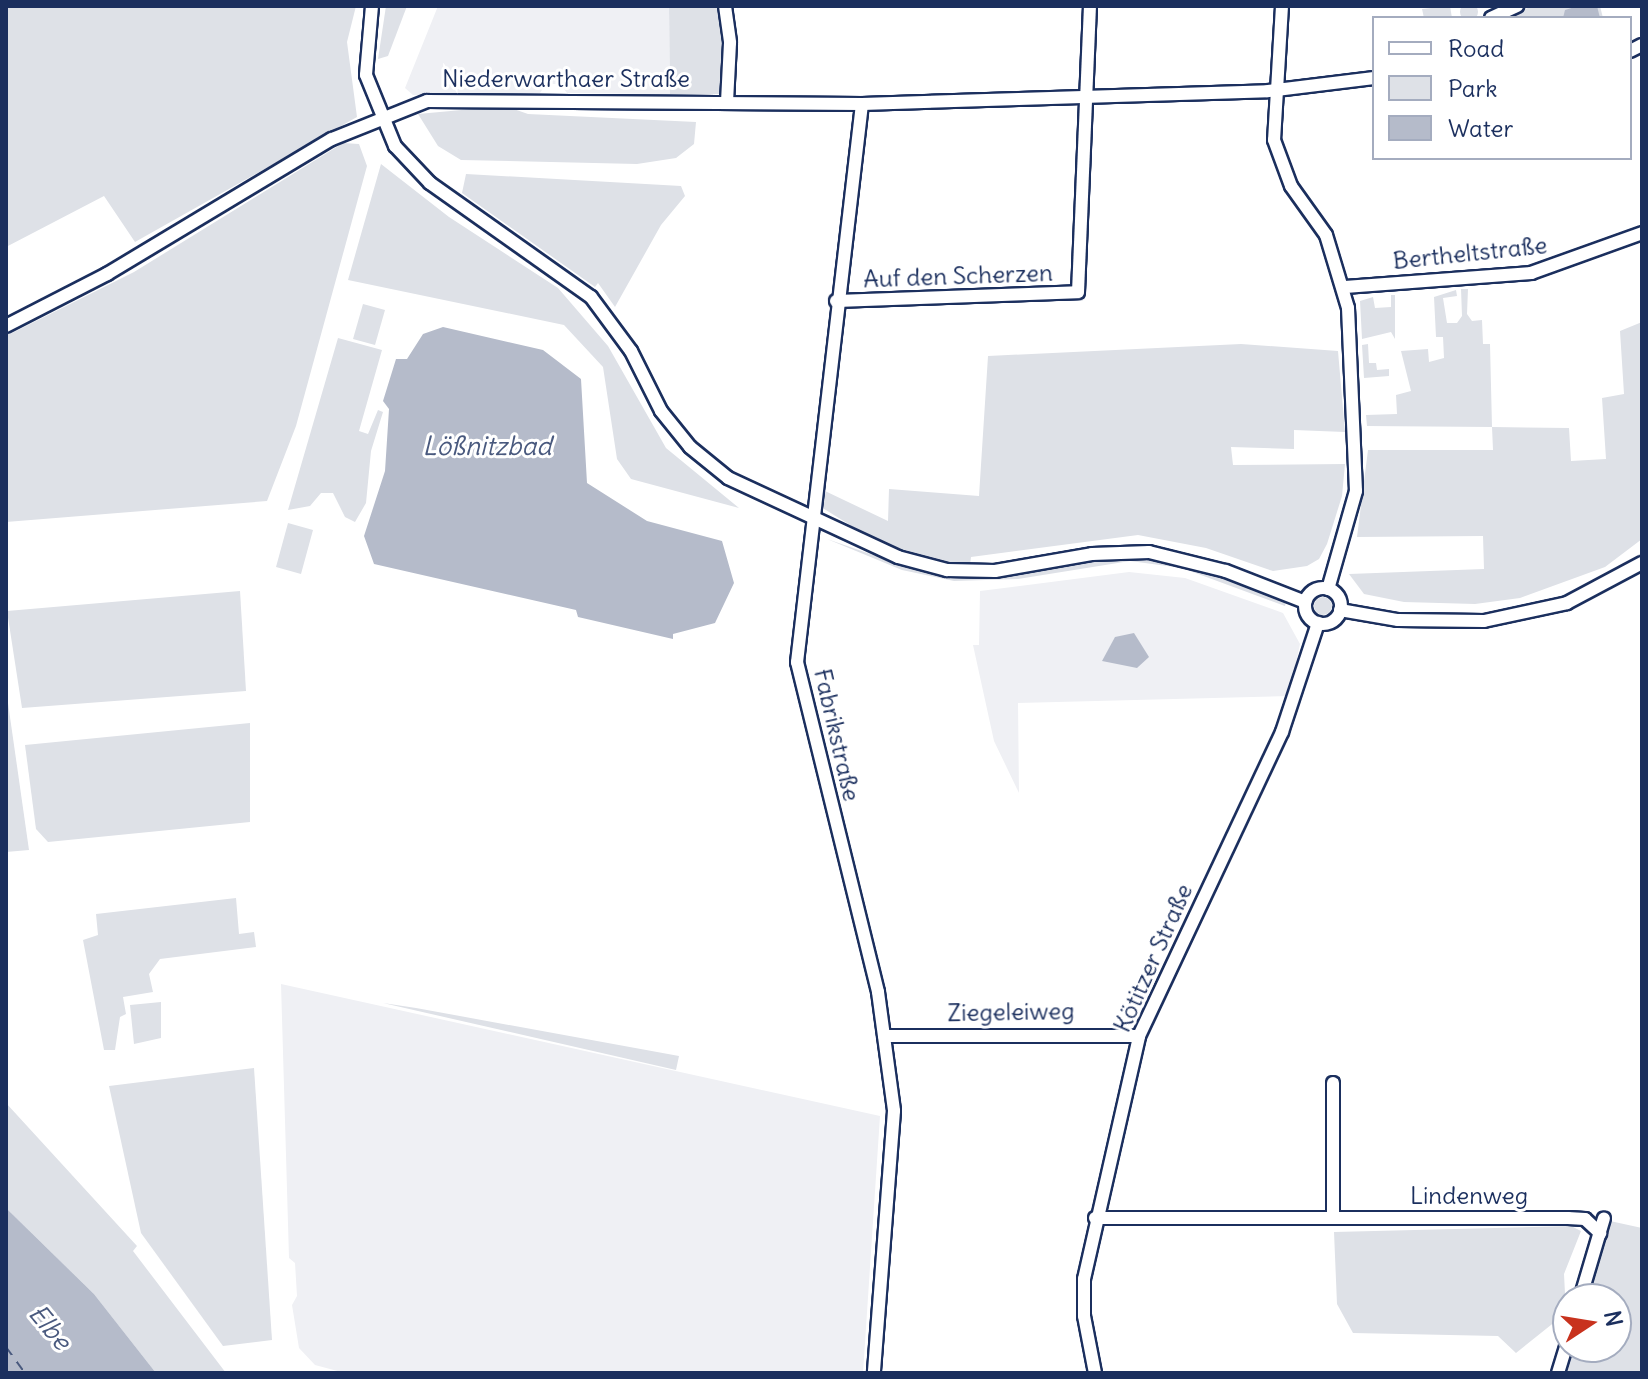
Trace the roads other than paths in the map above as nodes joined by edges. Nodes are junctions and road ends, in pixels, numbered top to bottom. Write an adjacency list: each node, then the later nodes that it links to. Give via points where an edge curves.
1 (372, 6): 12 (street, via 366,75)
2 (725, 6): 10 (street, via 730,43)
3 (1090, 6): 9 (street)
4 (1282, 6): 8 (street)
5 (1517, 6): 6 (street)
6 (1495, 16)
7 (1372, 78): 8 (street, Niederwarthaer Straße)
8 (1278, 91): 9 (street, Niederwarthaer Straße); 14 (street, via 1272,126 1279,164 1326,235)
9 (1087, 99): 11 (street, Niederwarthaer Straße); 15 (street, Auf den Scherzen, via 1078,292)
10 (727, 103): 11 (street, Niederwarthaer Straße); 12 (street, Niederwarthaer Straße, via 465,98 427,101)
11 (862, 104): 15 (street, Fabrikstraße)
12 (379, 116): 16 (street, Niederwarthaer Straße, via 107,274); 17 (street, via 395,146 430,183 591,297 615,324 661,411 705,461 752,493)
13 (1642, 233): 14 (street, Bertheltstraße, via 1531,273)
14 (1345, 287): 19 (street, via 1357,473 1346,540)
15 (836, 301): 17 (street, Fabrikstraße, via 828,420)
16 (6, 326)
17 (812, 520): 20 (street, via 898,557 947,570 995,571 1092,554 1149,552 1226,571); 23 (street, Fabrikstraße, via 799,680 878,992)
18 (1642, 563): 21 (street, via 1567,603 1484,621 1398,620)
19 (1328, 589): 20 (street, via 1313,591); 21 (street, via 1339,599)
20 (1305, 602): 22 (street, via 1309,618)
21 (1340, 610): 22 (street, via 1333,620)
22 (1318, 623): 24 (street, Kötitzer Straße, via 1282,732)
23 (884, 1036): 24 (street, Ziegeleiweg); 31 (street, Fabrikstraße, via 894,1111)
24 (1139, 1036): 26 (street, Kötitzer Straße)
25 (1333, 1083): 27 (street)
26 (1095, 1218): 27 (street, Lindenweg); 32 (street, Kötitzer Straße, via 1083,1297)
27 (1333, 1218): 29 (street, Lindenweg, via 1585,1219)
28 (1604, 1218): 29 (street)
29 (1600, 1233): 30 (street)
30 (1585, 1283)
31 (874, 1373)
32 (1095, 1373)

